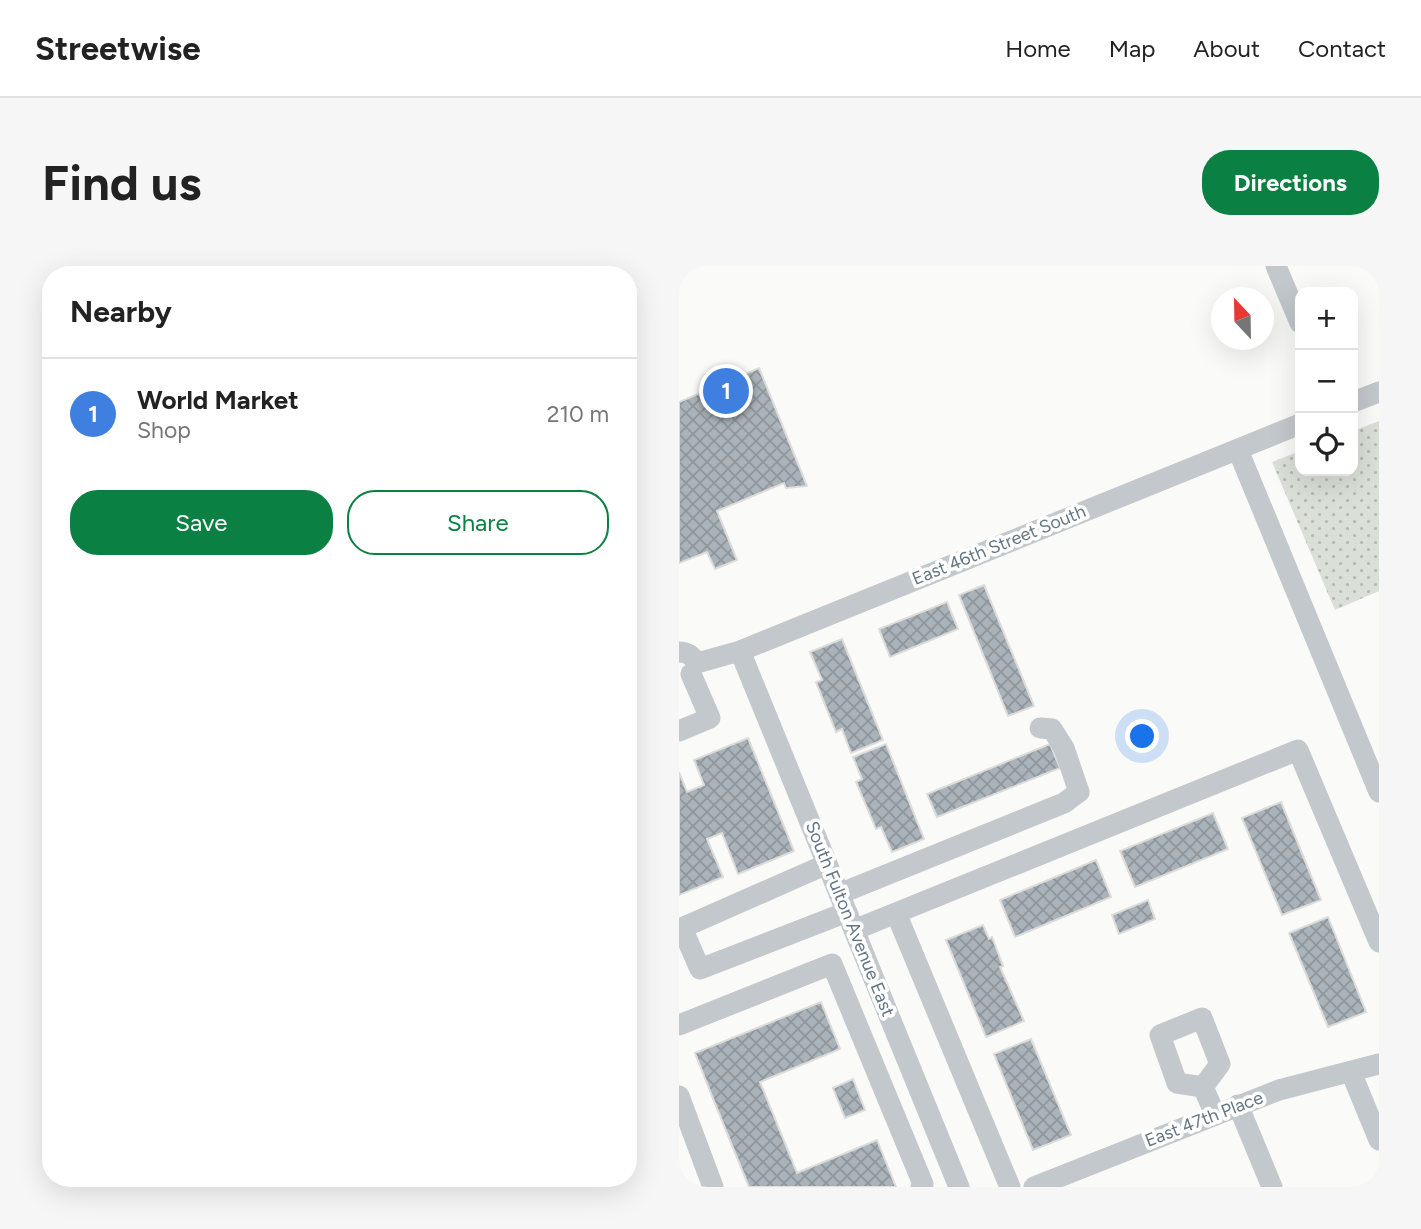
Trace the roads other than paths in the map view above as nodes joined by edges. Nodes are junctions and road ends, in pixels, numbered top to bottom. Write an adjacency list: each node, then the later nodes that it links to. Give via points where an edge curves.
1 (1276, 266): 2 (street)
2 (1295, 311)
3 (1379, 392): 4 (street)
4 (1358, 400)
5 (1295, 426): 6 (street, East 46th Street South)
6 (1238, 450): 7 (street, East 46th Street South); 11 (street)
7 (740, 651): 8 (street, East 46th Street South); 12 (street, South Fulton Avenue East)
8 (686, 667): 10 (street, via 710,718)
9 (1040, 728): 13 (street, via 1052,729 1058,737 1079,792)
10 (679, 730)
11 (1379, 792)
12 (827, 864): 13 (street, South Fulton Avenue East); 13 (street, via 683,928 691,948 700,969)
13 (847, 912): 14 (street); 16 (street, South Fulton Avenue East)
14 (896, 913): 15 (street, via 1299,750); 31 (street)
15 (1379, 942)
16 (865, 956): 17 (street); 26 (street, South Fulton Avenue East)
17 (834, 968): 18 (street, via 832,964); 27 (street)
18 (679, 1026)
19 (1379, 1064): 20 (street, East 47th Place)
20 (1351, 1072): 23 (street, East 47th Place); 25 (street)
21 (1203, 1087): 24 (street)
22 (679, 1096): 29 (street)
23 (1238, 1105): 24 (street, East 47th Place); 33 (street)
24 (1215, 1114): 28 (street, East 47th Place)
25 (1379, 1140)
26 (947, 1156): 27 (street); 30 (street, South Fulton Avenue East)
27 (919, 1177)
28 (1066, 1181): 32 (street, East 47th Place)
29 (713, 1187)
30 (960, 1187)
31 (1010, 1187)
32 (1034, 1187)
33 (1272, 1187)

